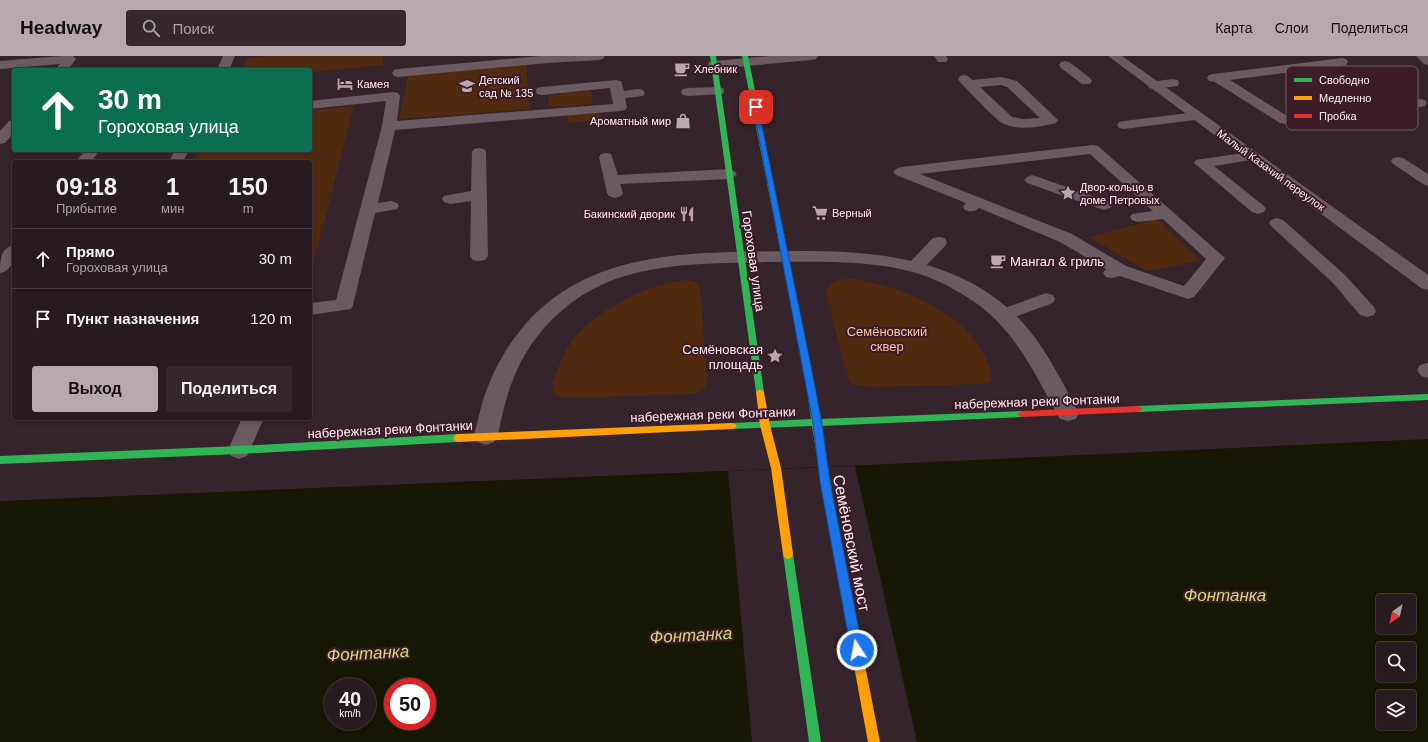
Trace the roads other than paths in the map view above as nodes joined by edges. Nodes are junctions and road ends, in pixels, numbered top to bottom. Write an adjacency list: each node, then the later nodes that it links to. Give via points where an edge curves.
1 (229, 56): 16 (lane)
2 (599, 56): 6 (lane)
3 (812, 56): 8 (street)
4 (1114, 56): 21 (street, Малый Казачий переулок)
5 (1422, 56): 10 (lane)
6 (548, 57): 22 (lane, via 539,63); 27 (lane, via 400,67)
7 (46, 58): 12 (lane); 15 (lane, via 70,59)
8 (746, 59): 9 (street); 59 (main road)
9 (714, 60): 23 (main road, Гороховая улица)
10 (1428, 61)
11 (1342, 62): 14 (lane)
12 (0, 65)
13 (1065, 65): 18 (lane)
14 (1300, 66)
15 (63, 68)
16 (224, 68)
17 (1286, 68): 31 (lane, via 1213,78)
18 (1086, 81)
19 (966, 82): 19 (lane, via 1002,81 1012,84 1051,120 1012,123)
20 (1173, 83): 21 (lane)
21 (1154, 85): 30 (street, Малый Казачий переулок)
22 (542, 91): 26 (lane, via 616,84); 29 (lane)
23 (718, 91): 24 (lane); 44 (main road, Гороховая улица)
24 (688, 92)
25 (638, 93): 26 (lane)
26 (618, 95): 29 (lane, via 620,107)
27 (393, 96): 28 (lane); 34 (lane)
28 (312, 105)
29 (544, 113): 34 (lane)
30 (1196, 116): 32 (lane); 39 (street, Малый Казачий переулок)
31 (1286, 120)
32 (1124, 125)
33 (12, 126): 35 (lane)
34 (389, 126): 51 (lane)
35 (0, 140)
36 (91, 152): 40 (lane)
37 (479, 152): 47 (lane)
38 (606, 156): 44 (lane, via 613,186)
39 (1252, 156): 52 (lane, via 1201,163); 63 (street, Малый Казачий переулок)
40 (85, 160)
41 (1398, 161): 46 (lane)
42 (981, 163): 43 (lane); 53 (lane, via 1093,149); 53 (lane, via 901,172 973,204 1066,238 1116,271 1188,293 1216,258)
43 (1004, 170)
44 (729, 174): 60 (main road, Гороховая улица)
45 (1032, 180): 49 (lane)
46 (1428, 181)
47 (479, 195): 48 (lane); 58 (lane)
48 (450, 198)
49 (1104, 205)
50 (391, 206): 51 (lane)
51 (369, 209): 65 (lane, via 344,305)
52 (1258, 209)
53 (1167, 214): 54 (lane)
54 (1138, 217)
55 (1277, 223): 66 (lane, via 1339,279)
56 (939, 242): 61 (lane)
57 (12, 253): 62 (lane)
58 (479, 256)
59 (786, 257): 60 (street); 61 (street, via 870,258); 71 (main road)
60 (741, 258): 72 (main road, Гороховая улица); 73 (street, via 651,264 613,273 575,292 530,331 514,355 502,378)
61 (916, 266): 67 (street, via 948,278 980,296)
62 (0, 268)
63 (1428, 284)
64 (1046, 299): 67 (lane)
65 (312, 309)
66 (1367, 311)
67 (1004, 315): 69 (street, via 1021,332 1037,355)
68 (1428, 397): 69 (main road, набережная реки Фонтанки)
69 (1068, 413): 71 (main road, набережная реки Фонтанки)
70 (252, 420): 74 (lane)
71 (817, 423): 72 (main road, набережная реки Фонтанки); 77 (main road, Семёновский мост)
72 (765, 425): 73 (main road, набережная реки Фонтанки); 76 (main road, Гороховая улица, via 776,468)
73 (486, 436): 74 (main road, набережная реки Фонтанки)
74 (239, 450): 75 (main road, набережная реки Фонтанки)
75 (0, 460)
76 (816, 742)
77 (874, 742)

